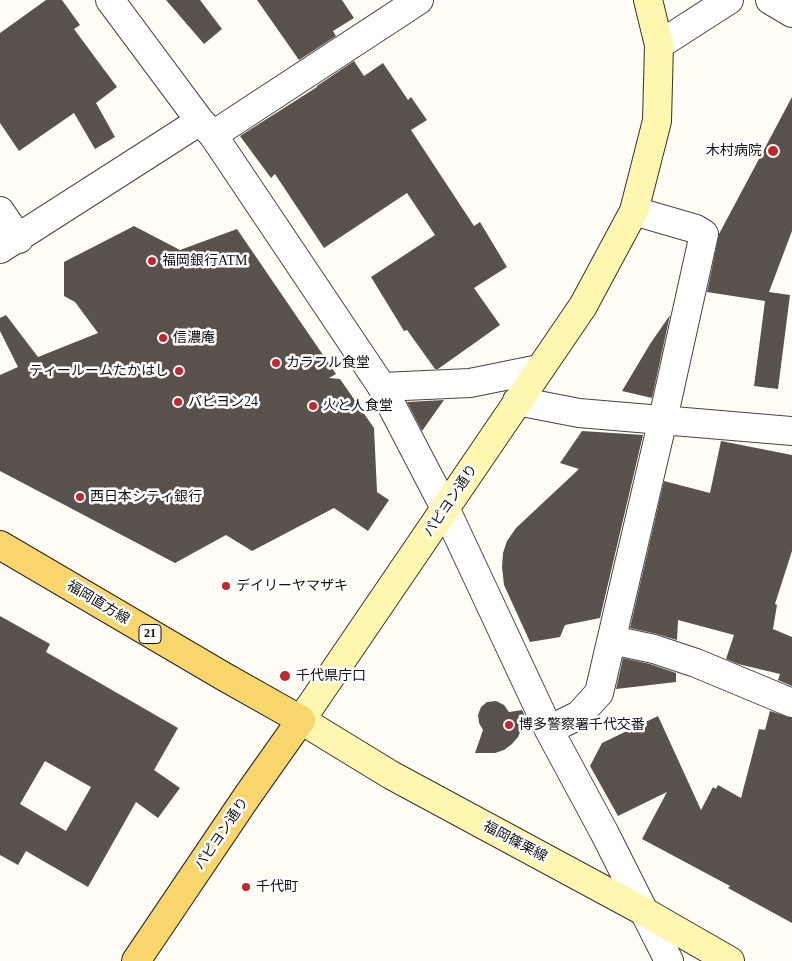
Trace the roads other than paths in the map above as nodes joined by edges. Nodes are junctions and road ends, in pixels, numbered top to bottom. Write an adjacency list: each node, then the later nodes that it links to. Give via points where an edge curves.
1 (110, 0): 8 (street)
2 (419, 0): 8 (street)
3 (648, 0): 7 (main road, パピヨン通り)
4 (729, 0): 7 (street)
5 (770, 0): 6 (street)
6 (792, 13)
7 (659, 45): 10 (main road, パピヨン通り, via 657,121)
8 (207, 128): 11 (street); 13 (street)
9 (0, 211): 11 (street)
10 (634, 211): 12 (main road, パピヨン通り, via 583,306); 15 (street, via 704,234)
11 (10, 244)
12 (539, 369): 13 (street, via 470,384); 14 (main road, パピヨン通り)
13 (382, 387): 17 (street)
14 (517, 402): 15 (street, via 579,413); 17 (main road, パピヨン通り)
15 (664, 419): 16 (street); 19 (street)
16 (792, 431)
17 (446, 510): 21 (main road, パピヨン通り); 22 (street)
18 (0, 545): 21 (main road, 福岡直方線 / 21)
19 (612, 640): 20 (street, via 696,663); 22 (street, via 599,693 579,714)
20 (792, 702)
21 (301, 720): 23 (main road, 福岡篠栗線, via 391,775); 24 (main road, パピヨン通り)
22 (549, 730): 23 (street)
23 (642, 911): 25 (street); 26 (main road, 福岡篠栗線)
24 (136, 961)
25 (669, 961)
26 (730, 961)

